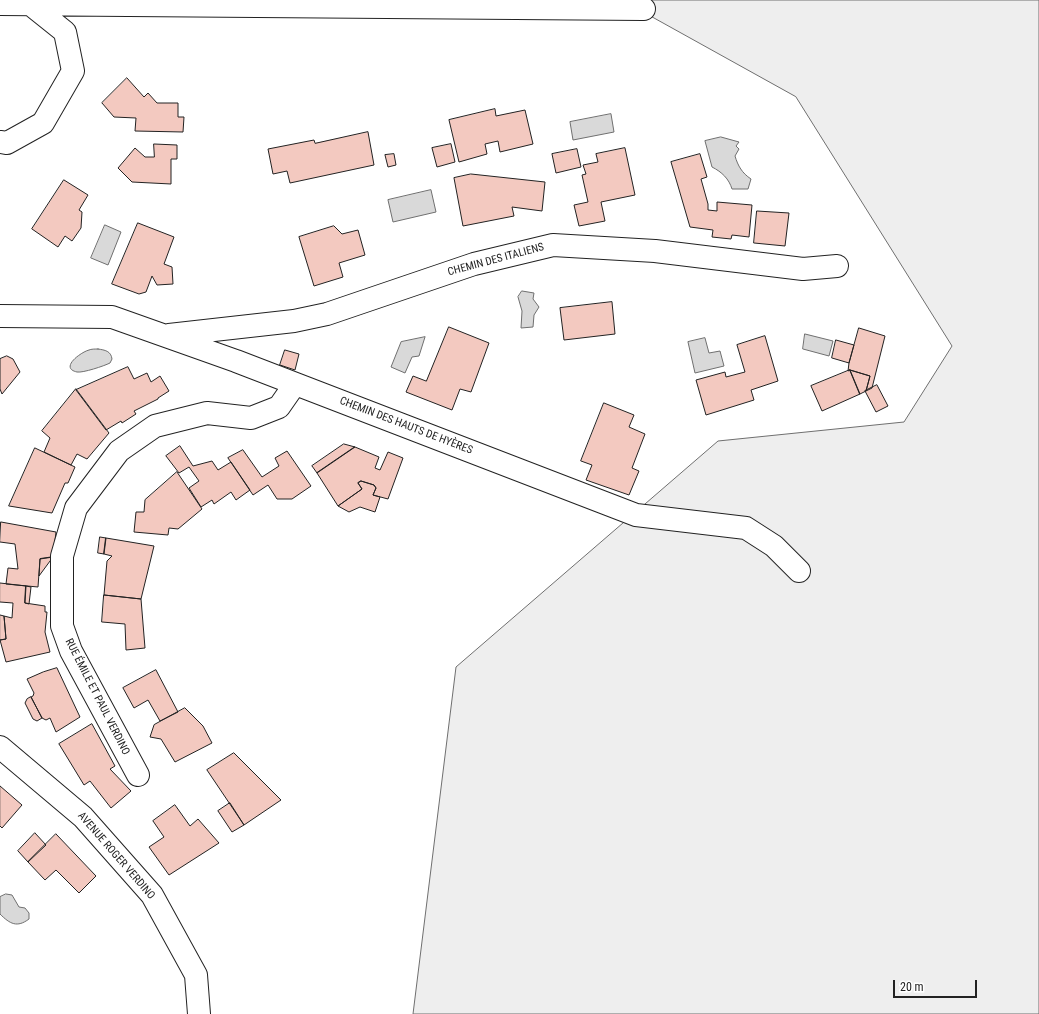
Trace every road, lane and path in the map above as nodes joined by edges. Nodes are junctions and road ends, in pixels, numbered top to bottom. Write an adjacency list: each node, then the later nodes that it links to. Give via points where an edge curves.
1 (0, 4): 2 (street)
2 (30, 4): 3 (street); 4 (street, via 65,32 73,71 44,122 7,143)
3 (644, 9)
4 (0, 142)
5 (837, 266): 7 (street, CHEMIN DES ITALIENS, via 803,269 655,251 553,245 474,264 328,314 294,322)
6 (0, 316): 7 (street, CHEMIN DES HAUTS DE HYÈRES, via 112,317)
7 (163, 335): 8 (street, CHEMIN DES HAUTS DE HYÈRES)
8 (295, 384): 9 (street, CHEMIN DES HAUTS DE HYÈRES, via 636,515 746,528 774,546); 11 (street, RUE ÉMILE ET PAUL VERDINO, via 279,407 251,418 207,413 155,426 119,451 76,508 62,556 62,626 71,651)
9 (799, 571)
10 (0, 747): 12 (street, AVENUE ROGER VERDINO, via 83,817 152,895 196,975)
11 (138, 775)
12 (199, 1014)

